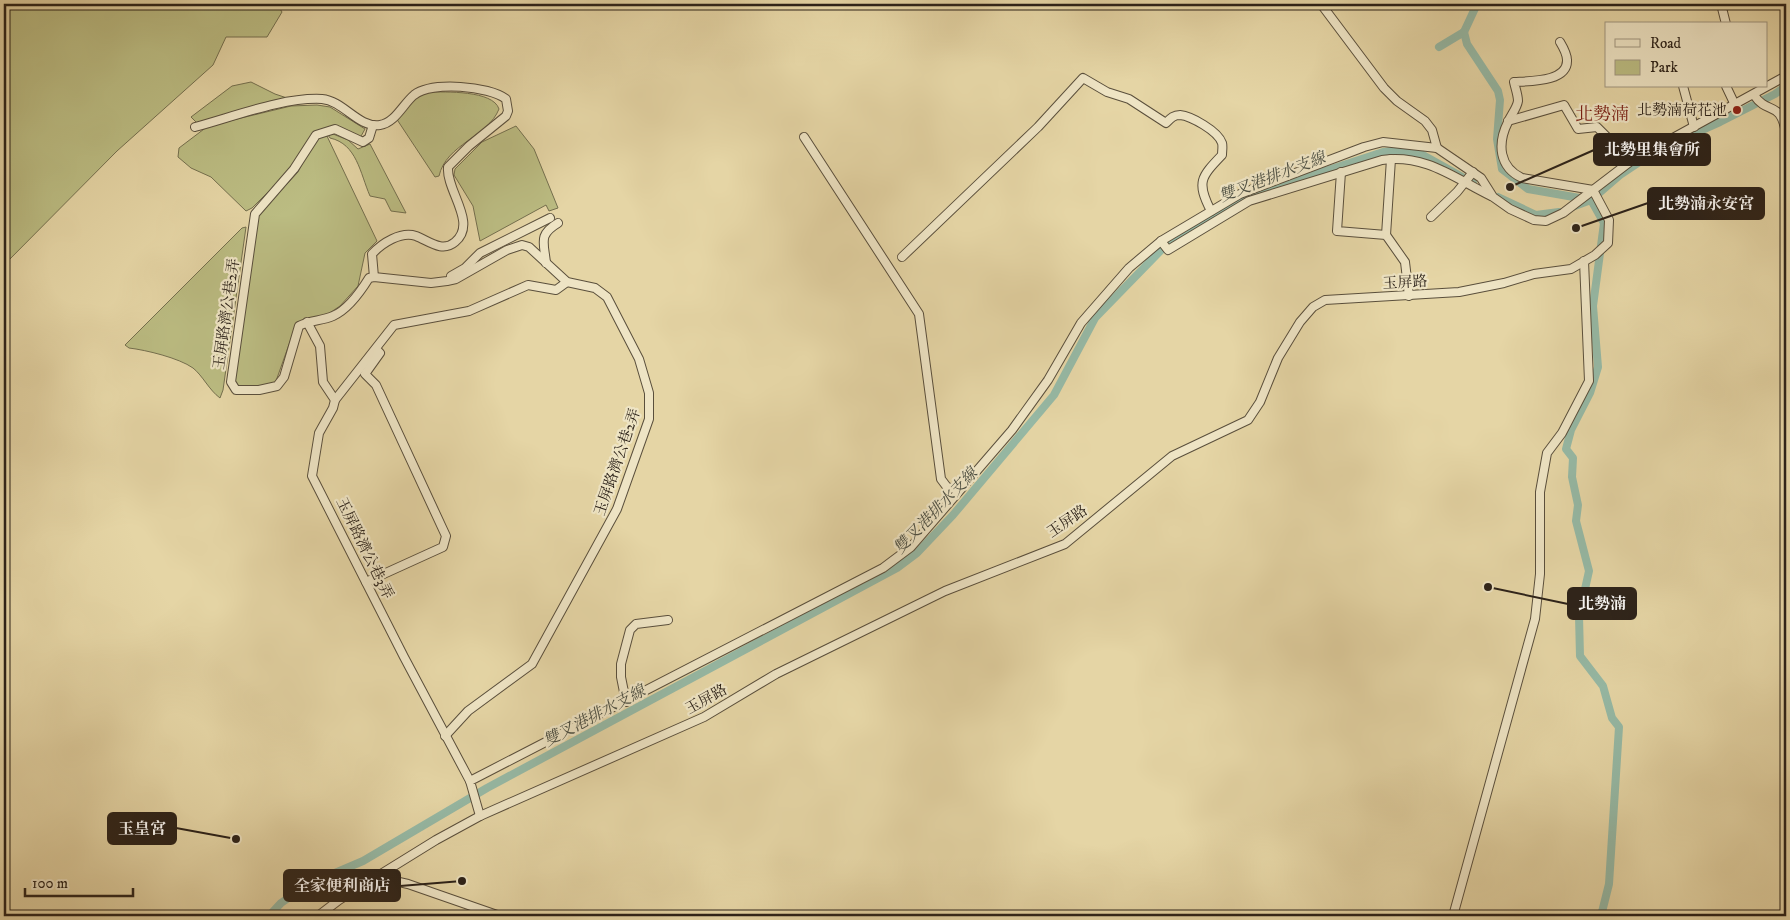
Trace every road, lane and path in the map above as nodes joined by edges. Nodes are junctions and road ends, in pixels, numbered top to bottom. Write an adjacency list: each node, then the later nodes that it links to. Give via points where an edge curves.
1 (1321, 4): 18 (street, via 1384,88 1425,121 1432,130)
2 (1721, 4): 3 (street)
3 (1726, 22)
4 (1560, 42): 12 (street, via 1568,59 1566,69 1561,74 1543,79 1514,82 1518,101)
5 (1786, 76): 6 (street)
6 (1768, 87)
7 (1684, 88): 15 (street)
8 (1727, 88): 11 (street)
9 (1766, 88): 10 (street)
10 (1754, 95): 11 (street); 16 (street, via 1760,105 1779,111 1784,117)
11 (1735, 105): 15 (street)
12 (1508, 121): 20 (street, via 1564,105 1578,129 1597,127); 24 (street, via 1502,153 1504,165 1511,173)
13 (373, 125): 14 (street, via 340,104 321,99 291,102); 35 (street, via 390,121 420,91 438,87 490,90 502,96 508,105 506,116 448,167 448,181 463,216 460,236 446,246 438,246 416,236 384,242 372,254); 39 (street, 玉屏路濟公巷2弄, via 369,138 363,142 335,129 316,135 294,169 255,214 231,382 233,388 259,390 277,386 284,377 299,326)
14 (195, 127)
15 (1694, 127): 20 (street)
16 (1786, 132)
17 (804, 137): 42 (street, via 918,314 941,479 947,487)
18 (1436, 148): 22 (street); 26 (street, via 1383,142 1364,147 1240,194)
19 (1391, 159): 21 (street); 23 (street, via 1421,161 1441,168); 30 (street)
20 (1631, 161): 24 (street)
21 (1341, 172): 30 (street, via 1337,231); 31 (street, via 1249,201 1168,250)
22 (1473, 172): 23 (street); 25 (street)
23 (1464, 183): 25 (street); 27 (street)
24 (1589, 193): 25 (street, via 1563,213 1546,221 1518,213); 33 (street, 玉屏路, via 1598,200 1609,220 1608,243)
25 (1493, 197)
26 (1210, 211): 31 (street); 32 (street, via 1202,192 1202,180 1222,155 1222,144 1216,134 1181,115 1173,116 1166,123 1129,99 1107,92 1083,78 1038,127)
27 (1431, 217)
28 (550, 218): 37 (street, via 480,253 451,276)
29 (558, 222): 34 (street, via 543,236)
30 (1386, 235): 38 (street, via 1405,262)
31 (1161, 241): 42 (street, via 1129,268 1080,323 1048,380)
32 (902, 258)
33 (1584, 261): 38 (street, 玉屏路, via 1570,269 1534,274 1504,283 1458,292); 52 (street, via 1589,381 1562,433 1547,453 1540,492 1540,574 1535,619)
34 (546, 263): 36 (street); 37 (street, via 534,249 516,246 496,254 456,279)
35 (374, 277): 37 (street); 39 (street, via 369,278 334,316)
36 (567, 282): 40 (street, via 556,290 528,286 469,311 394,325); 46 (street, 玉屏路濟公巷2弄, via 595,288 607,297 639,359 649,393 649,419 612,519 532,664 468,711)
37 (431, 283)
38 (1409, 296): 48 (street, 玉屏路, via 1341,298 1324,300 1313,307 1278,358 1260,402 1248,420 1172,456 1065,544 945,591 776,674 704,717)
39 (307, 322): 41 (street, via 320,346 323,382)
40 (376, 349): 41 (street, 玉屏路濟公巷3弄); 43 (street, via 380,353 365,374 376,385 446,541 443,547)
41 (335, 400): 43 (street, 玉屏路濟公巷3弄, via 319,433 312,476)
42 (959, 490): 45 (street, via 911,547 883,568)
43 (366, 582): 46 (street, 玉屏路濟公巷3弄)
44 (668, 620): 45 (street, via 636,624 630,630 620,677)
45 (626, 702): 47 (street)
46 (445, 736): 47 (street, 玉屏路濟公巷3弄)
47 (470, 781): 48 (street)
48 (480, 816): 49 (street, 玉屏路)
49 (377, 877): 50 (street, 玉屏路); 51 (street, via 408,884)
50 (318, 916)
51 (500, 916)
52 (1453, 916)

